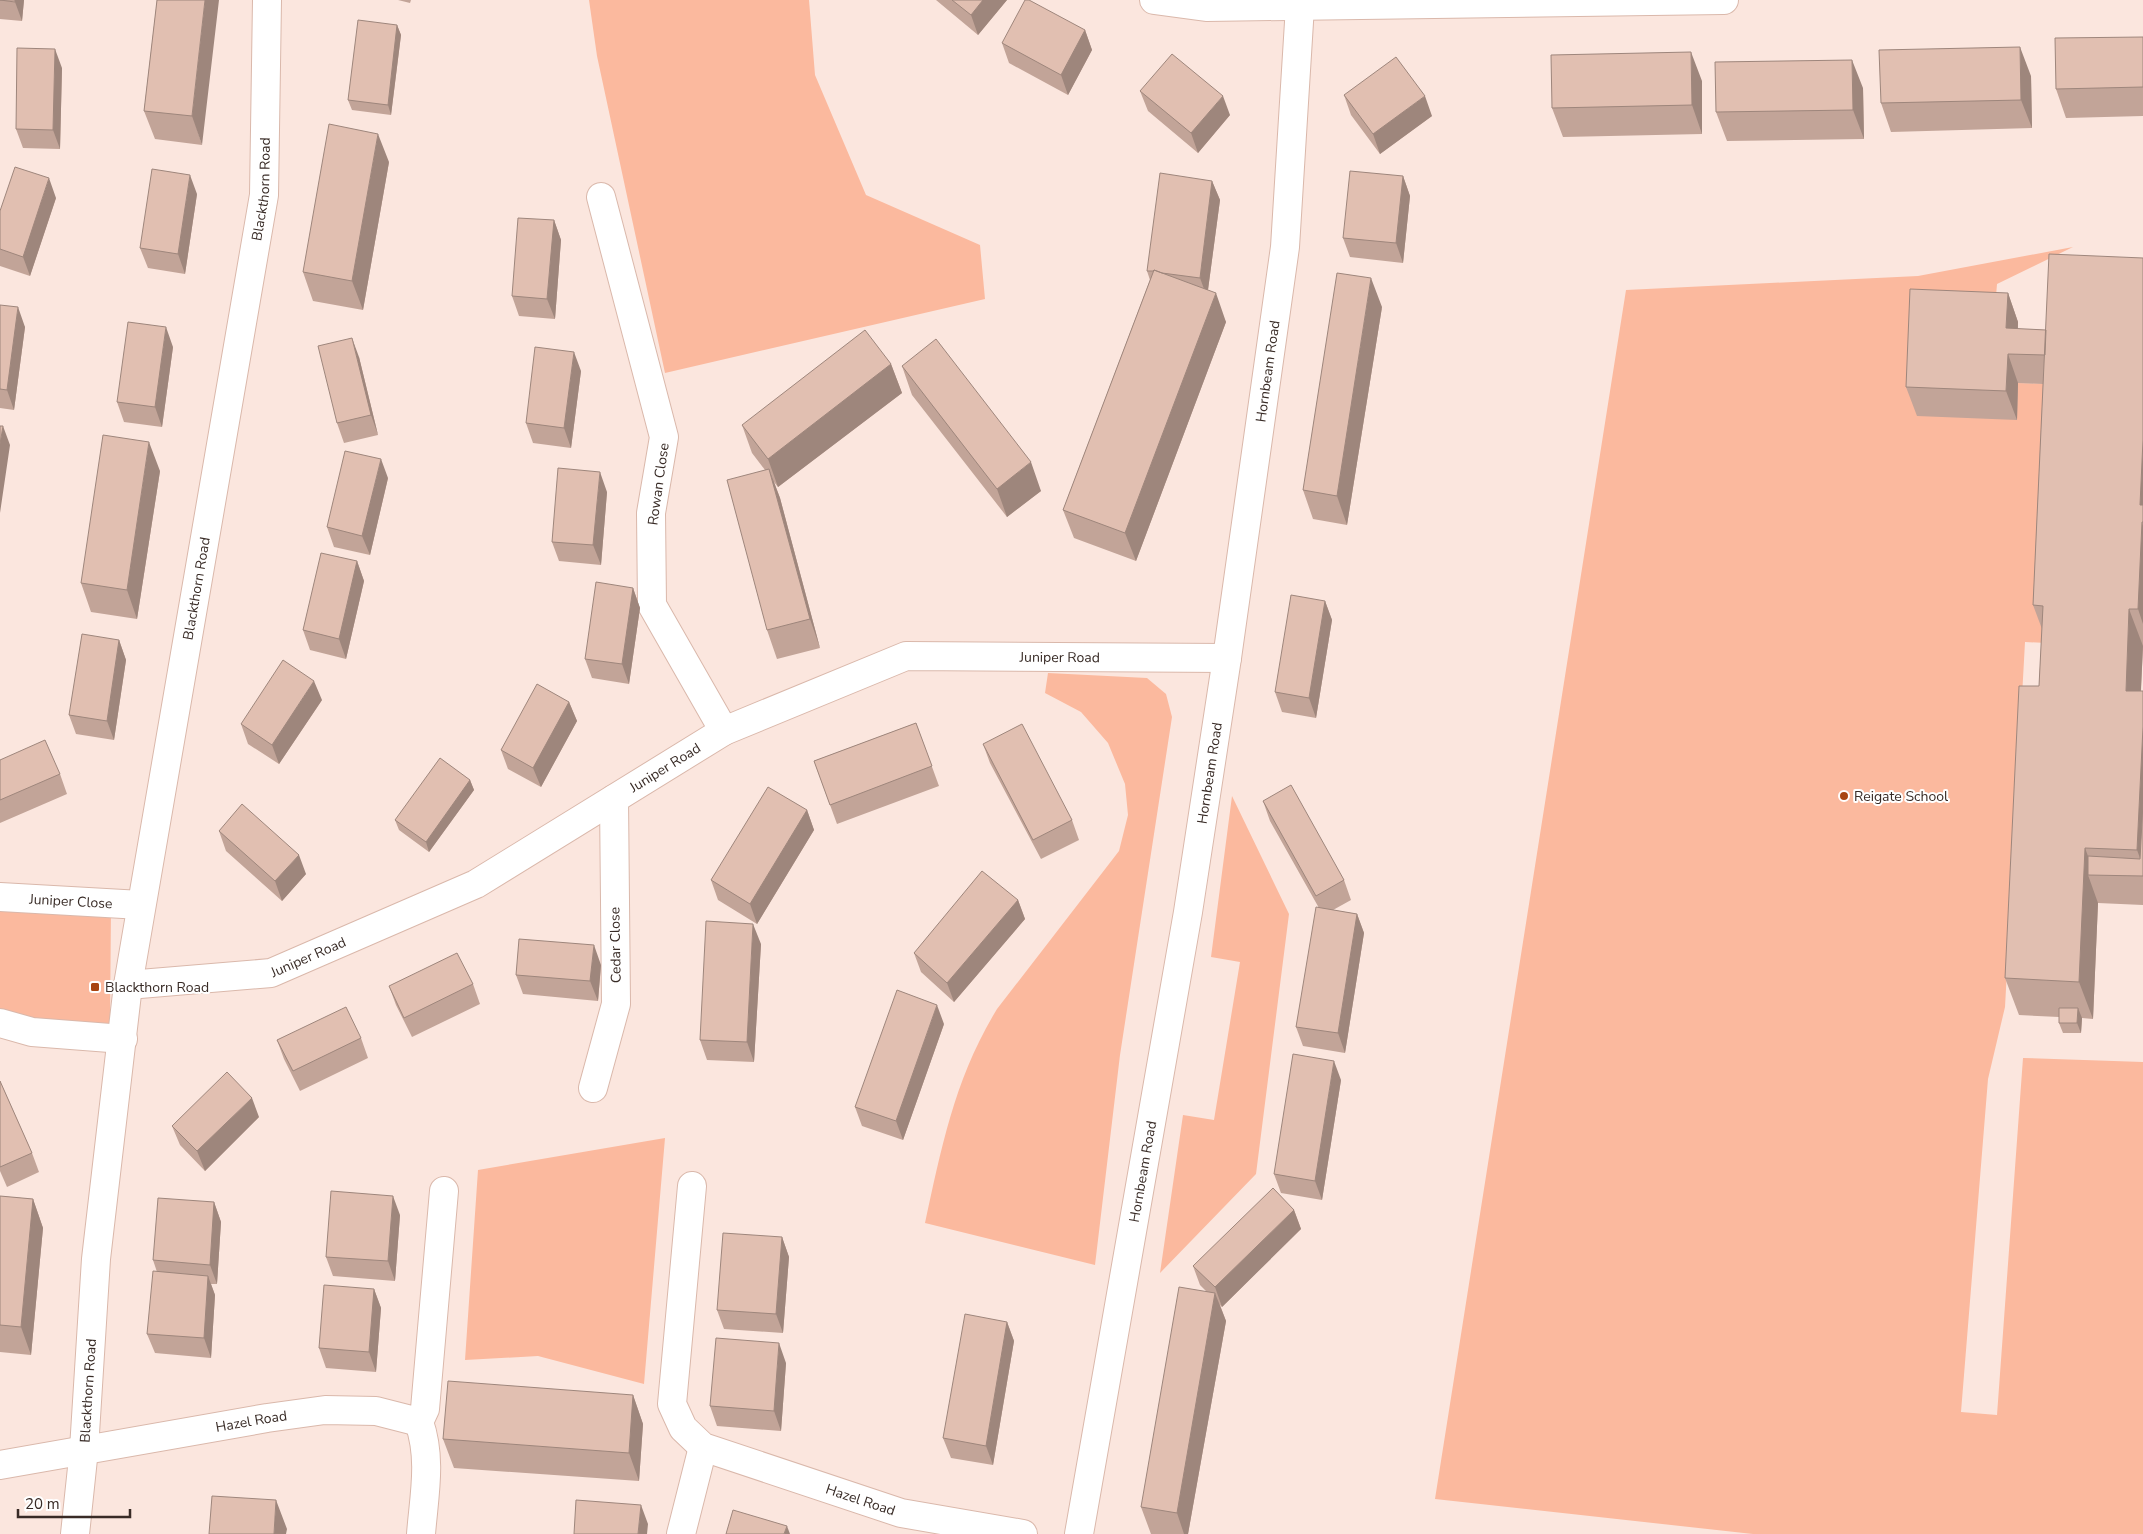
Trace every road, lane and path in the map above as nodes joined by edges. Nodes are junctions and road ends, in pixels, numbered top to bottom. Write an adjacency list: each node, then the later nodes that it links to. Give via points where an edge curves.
1 (267, 0): 10 (street, Blackthorn Road, via 264,195)
2 (1154, 0): 4 (street, via 1206,7)
3 (1724, 0): 4 (street)
4 (1300, 6): 6 (street, Hornbeam Road, via 1285,247)
5 (601, 197): 7 (street, Rowan Close, via 664,437 651,513 652,605)
6 (1228, 658): 7 (street, Juniper Road, via 906,656); 25 (street, Hornbeam Road, via 1188,912)
7 (724, 731): 8 (street, Juniper Road)
8 (614, 799): 11 (street, Juniper Road, via 476,884 272,973); 14 (street, Cedar Close, via 616,1004)
9 (0, 897): 10 (street, Juniper Close)
10 (141, 905): 11 (street, Blackthorn Road)
11 (128, 985): 13 (street, Blackthorn Road)
12 (0, 1023): 13 (street, via 32,1032)
13 (123, 1039): 19 (street, Blackthorn Road, via 96,1259)
14 (593, 1088)
15 (692, 1186): 18 (street, Hazel Road, via 672,1404 683,1428)
16 (444, 1191): 17 (street, via 425,1409)
17 (419, 1422): 19 (street, Hazel Road, via 376,1411 325,1410); 22 (street, via 426,1442)
18 (703, 1447): 23 (street); 24 (street, Hazel Road, via 901,1513)
19 (84, 1449): 20 (street, Hazel Road); 21 (street, Blackthorn Road)
20 (0, 1464)
21 (75, 1534)
22 (420, 1534)
23 (681, 1534)
24 (1023, 1534)
25 (1079, 1534)

